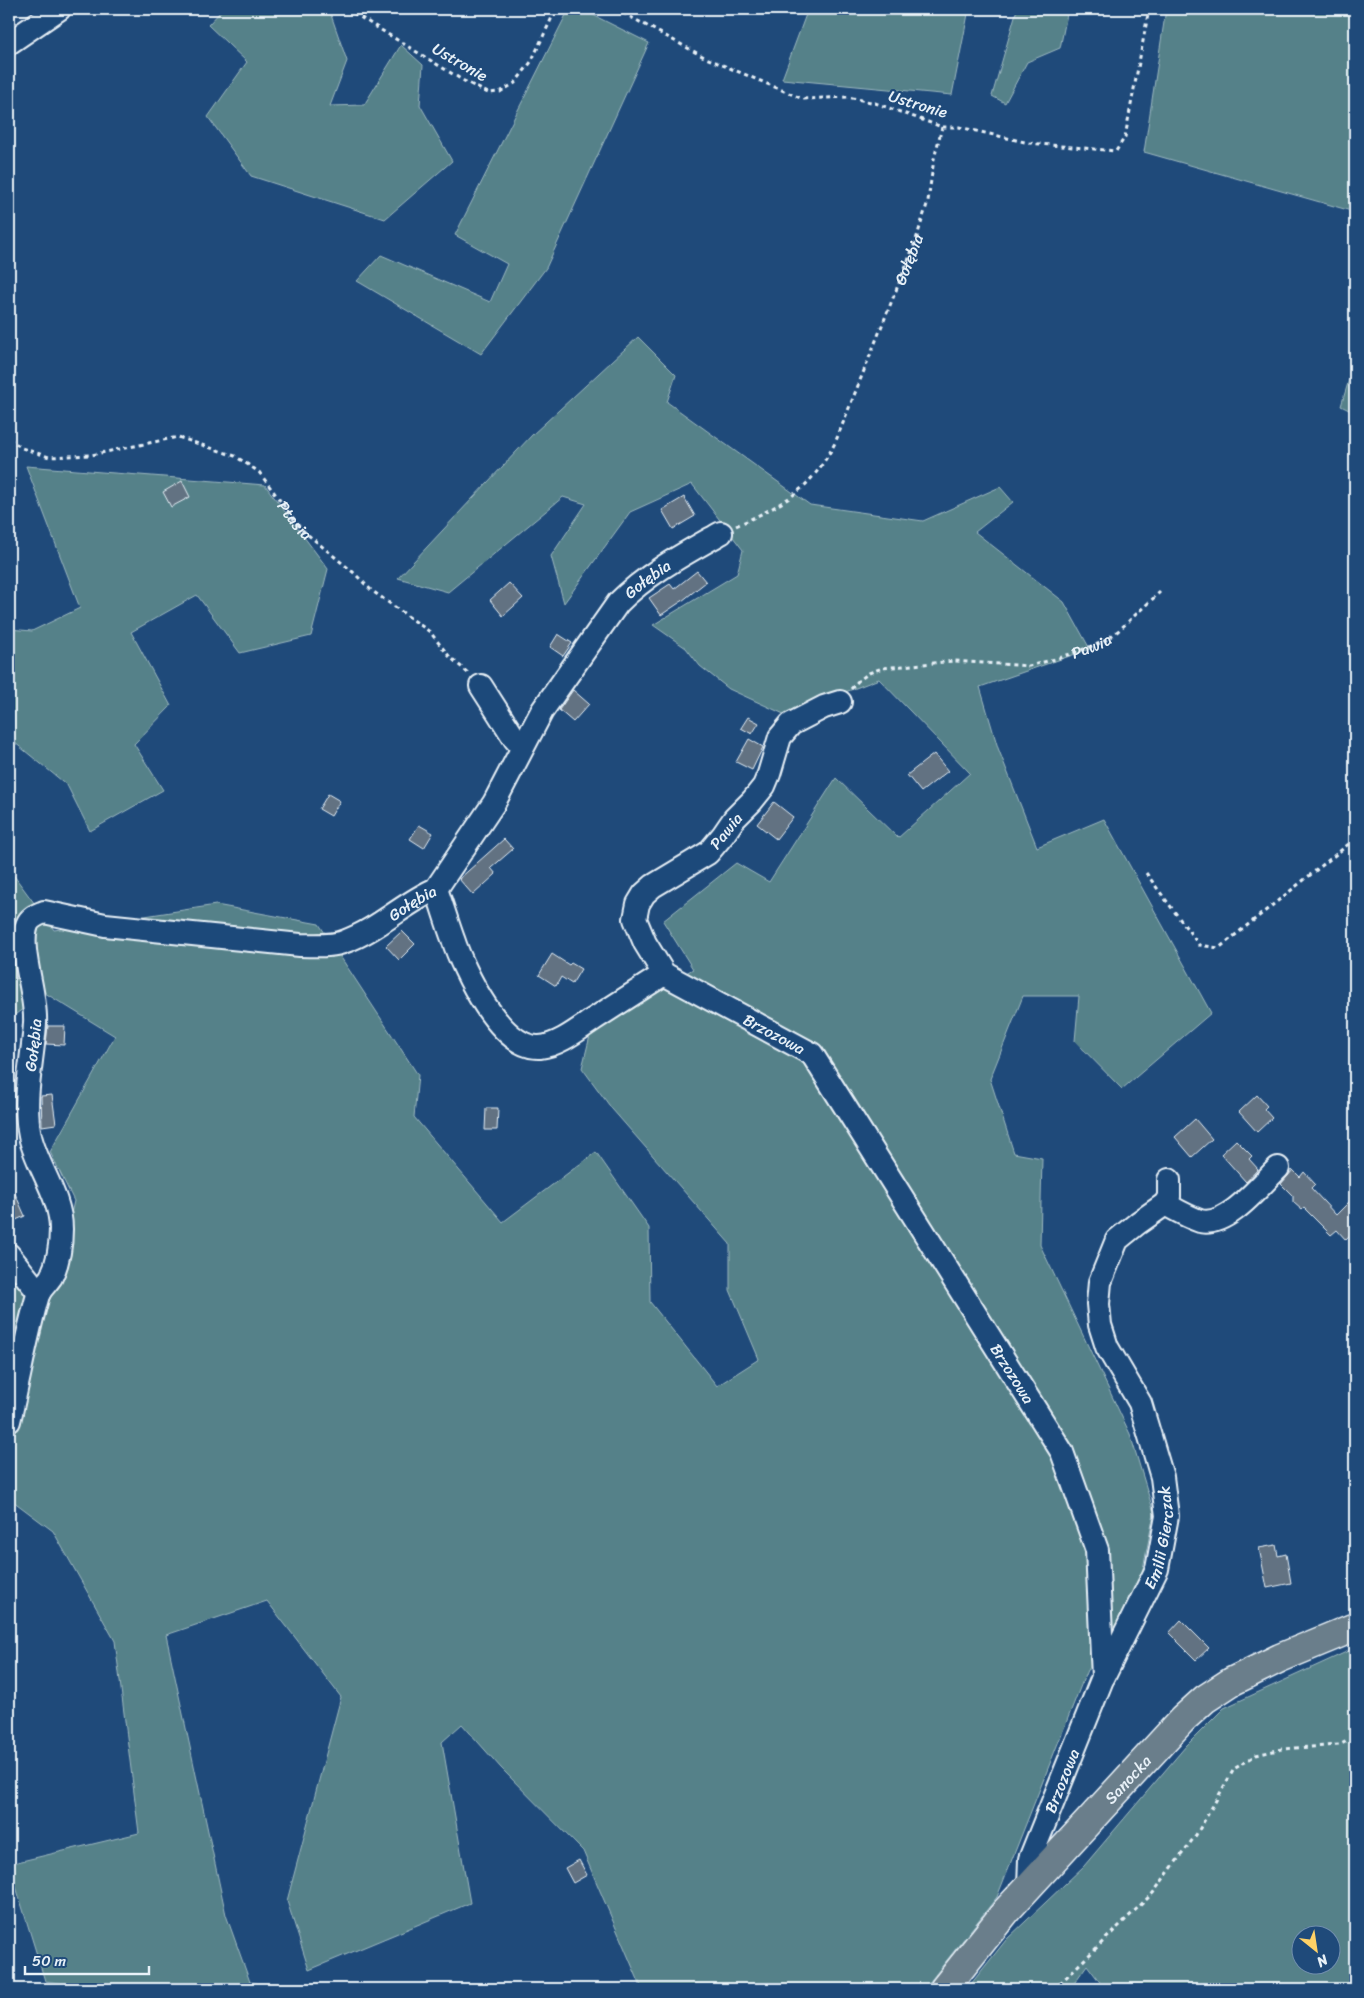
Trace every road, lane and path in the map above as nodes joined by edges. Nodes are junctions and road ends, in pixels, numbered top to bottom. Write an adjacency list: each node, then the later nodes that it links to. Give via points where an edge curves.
1 (60, 9): 6 (street)
2 (348, 9): 3 (path, Ustronie, via 488,93 500,92 515,82 532,62)
3 (556, 9)
4 (616, 9): 7 (path, Ustronie, via 706,58 803,99 848,97 876,103)
5 (1149, 9): 7 (path, Ustronie, via 1125,137 1116,151 1028,143 959,127)
6 (9, 43)
7 (942, 127): 9 (path, Gołębia, via 928,201 915,243 835,443 810,482 795,495)
8 (9, 439): 11 (path, Ptasia, via 22,448 49,457 91,455 178,437 235,456 259,472 301,529 371,590 430,632 449,656)
9 (721, 533): 13 (street, Gołębia, via 658,569 618,603 542,711)
10 (1160, 592): 12 (path, Pawia, via 1103,642 1059,658 1029,666 954,661 882,668 858,680)
11 (481, 686): 13 (street)
12 (840, 702): 17 (street, Pawia, via 791,724 780,738 764,786 708,853 644,894 635,919)
13 (522, 747): 16 (street, Gołębia, via 494,803)
14 (1355, 839): 15 (path, via 1219,948 1198,945)
15 (1146, 872)
16 (436, 889): 17 (street, via 453,940 477,990 498,1022 526,1045 539,1047 567,1036); 22 (street, Gołębia, via 345,942 325,945 105,925 44,912 35,915 25,935 36,1003 28,1122 34,1151 60,1215 61,1228 58,1257 52,1274)
17 (664, 974): 25 (street, Brzozowa, via 812,1054 1062,1452 1097,1550)
18 (1278, 1168): 20 (street, via 1222,1219 1201,1221)
19 (1169, 1180): 20 (street, via 1170,1197)
20 (1165, 1204): 25 (street, Emilii Gierczak, via 1117,1240 1100,1282 1098,1304 1102,1332 1107,1347 1140,1403 1162,1477 1167,1516 1157,1569)
21 (9, 1255): 22 (street)
22 (39, 1293): 23 (street, Gołębia)
23 (9, 1421)
24 (1355, 1627): 27 (main road, Sanocka, via 1254,1670 1206,1699)
25 (1103, 1677): 27 (street, Brzozowa, via 1030,1859)
26 (1355, 1737): 29 (path, via 1339,1745 1282,1749 1256,1756 1234,1769 1196,1835 1152,1893)
27 (1029, 1886): 28 (main road, Sanocka)
28 (944, 1989)
29 (1054, 1989)

